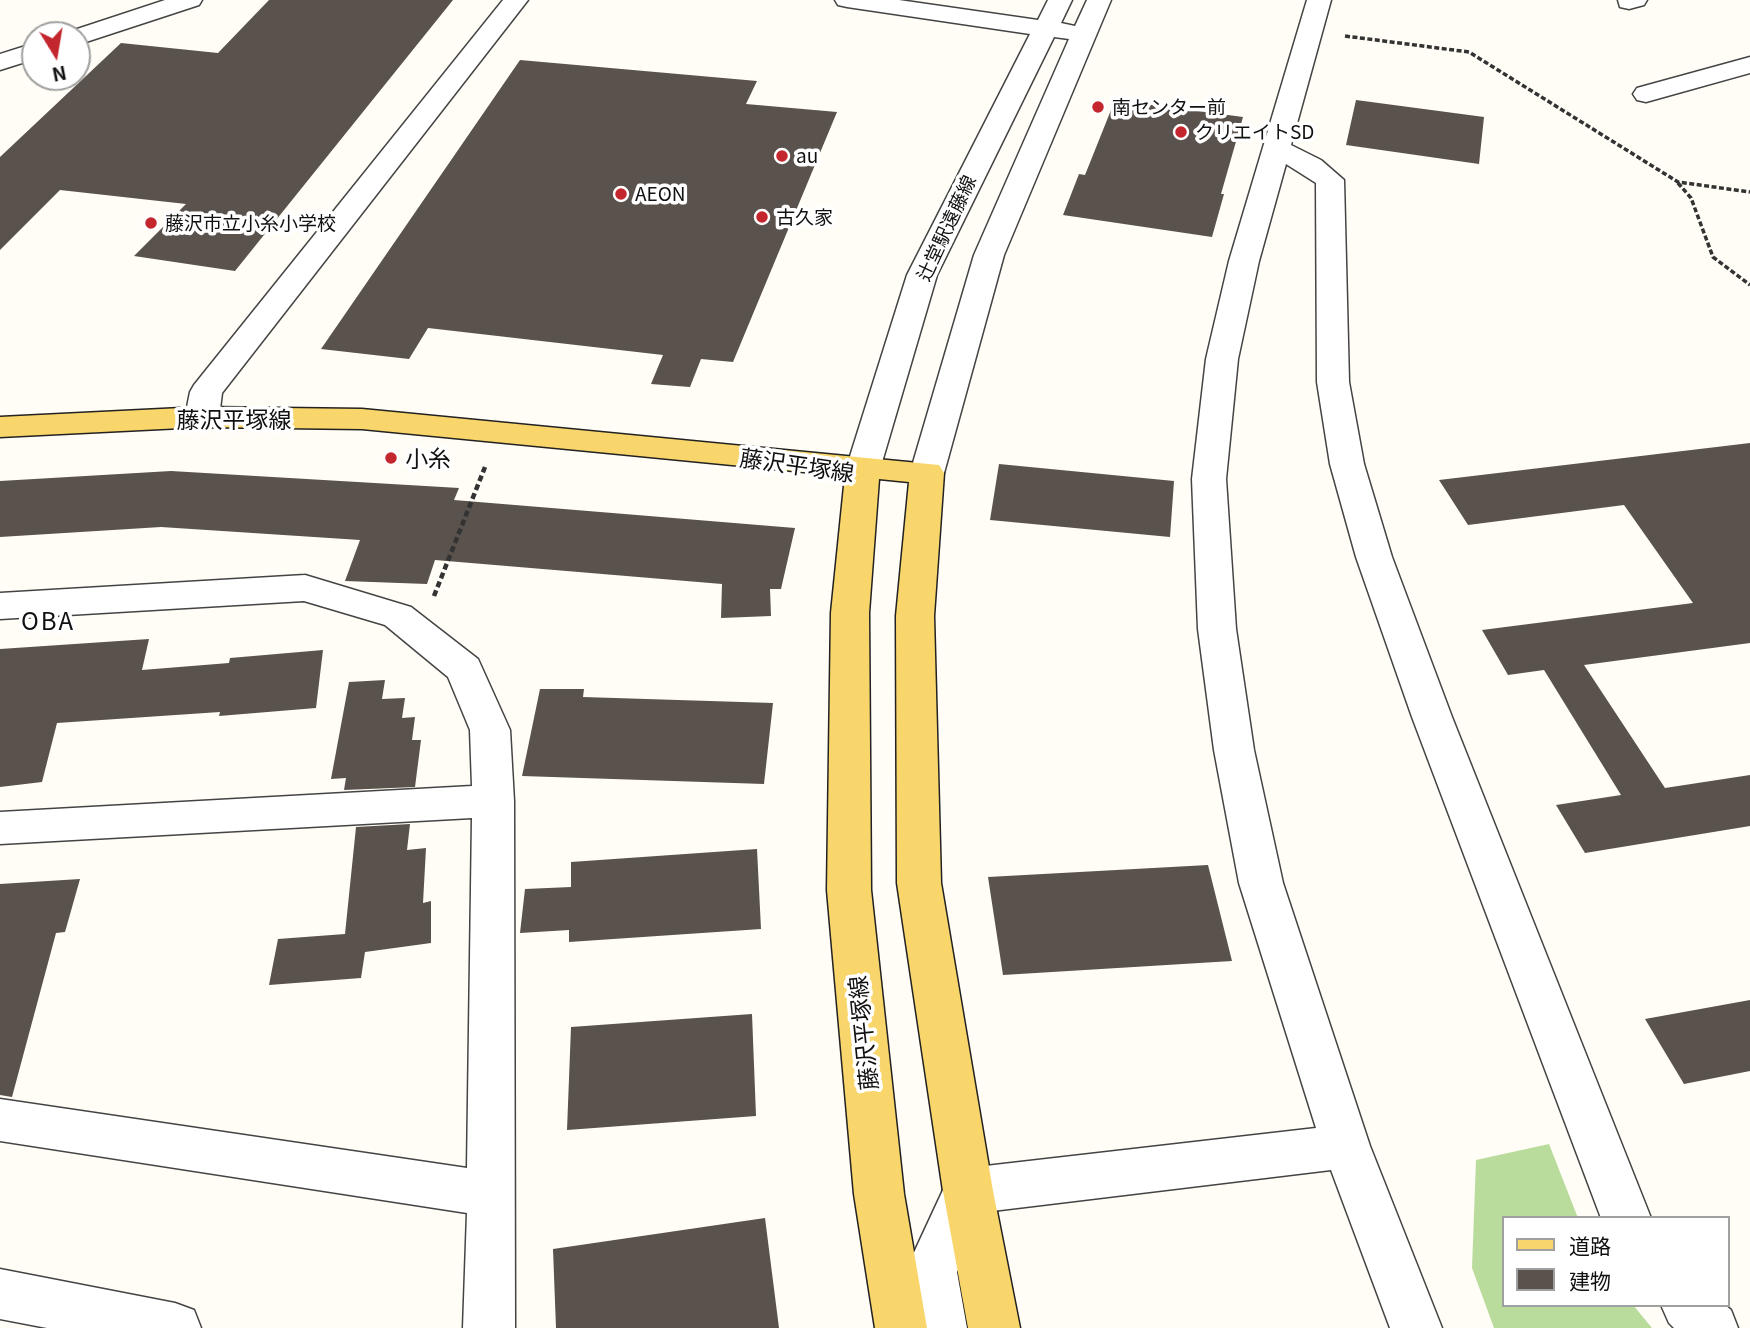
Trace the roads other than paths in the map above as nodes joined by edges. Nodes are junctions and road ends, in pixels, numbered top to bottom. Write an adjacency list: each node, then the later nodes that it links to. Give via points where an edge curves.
1 (190, 0): 8 (street)
2 (516, 0): 15 (street, via 206,392)
3 (847, 0): 7 (street)
4 (1060, 0): 7 (street, 辻堂駅遠藤線)
5 (1099, 0): 9 (street)
6 (1319, 0): 14 (street)
7 (1046, 28): 9 (street); 17 (street, 辻堂駅遠藤線, via 922,275)
8 (91, 32)
9 (1083, 34): 18 (street, via 989,255)
10 (21, 55): 11 (street)
11 (0, 62)
12 (1750, 65): 13 (street)
13 (1646, 94)
14 (1278, 149): 23 (street, via 1244,261 1222,359 1209,479 1217,629 1234,750 1261,883); 26 (street, via 1330,180 1333,382 1347,464 1374,557 1432,718)
15 (202, 418): 16 (main road, 藤沢平塚線); 17 (main road, 藤沢平塚線, via 362,419)
16 (0, 427)
17 (863, 469): 18 (main road); 31 (main road, 藤沢平塚線, via 850,612 849,890 879,1194)
18 (927, 473): 24 (main road, via 915,616 919,883)
19 (0, 606): 20 (street, via 305,588 398,616 464,670 490,730)
20 (493, 802): 21 (street); 25 (street)
21 (0, 828)
22 (0, 1120): 25 (street)
23 (1346, 1146): 24 (street); 34 (street)
24 (968, 1191): 32 (street, via 931,1272); 33 (main road)
25 (492, 1194): 30 (street)
26 (1625, 1216)
27 (0, 1294): 29 (street)
28 (1689, 1307): 35 (street)
29 (175, 1328)
30 (489, 1328)
31 (901, 1328)
32 (941, 1328)
33 (994, 1328)
34 (1416, 1328)
35 (1712, 1328)

